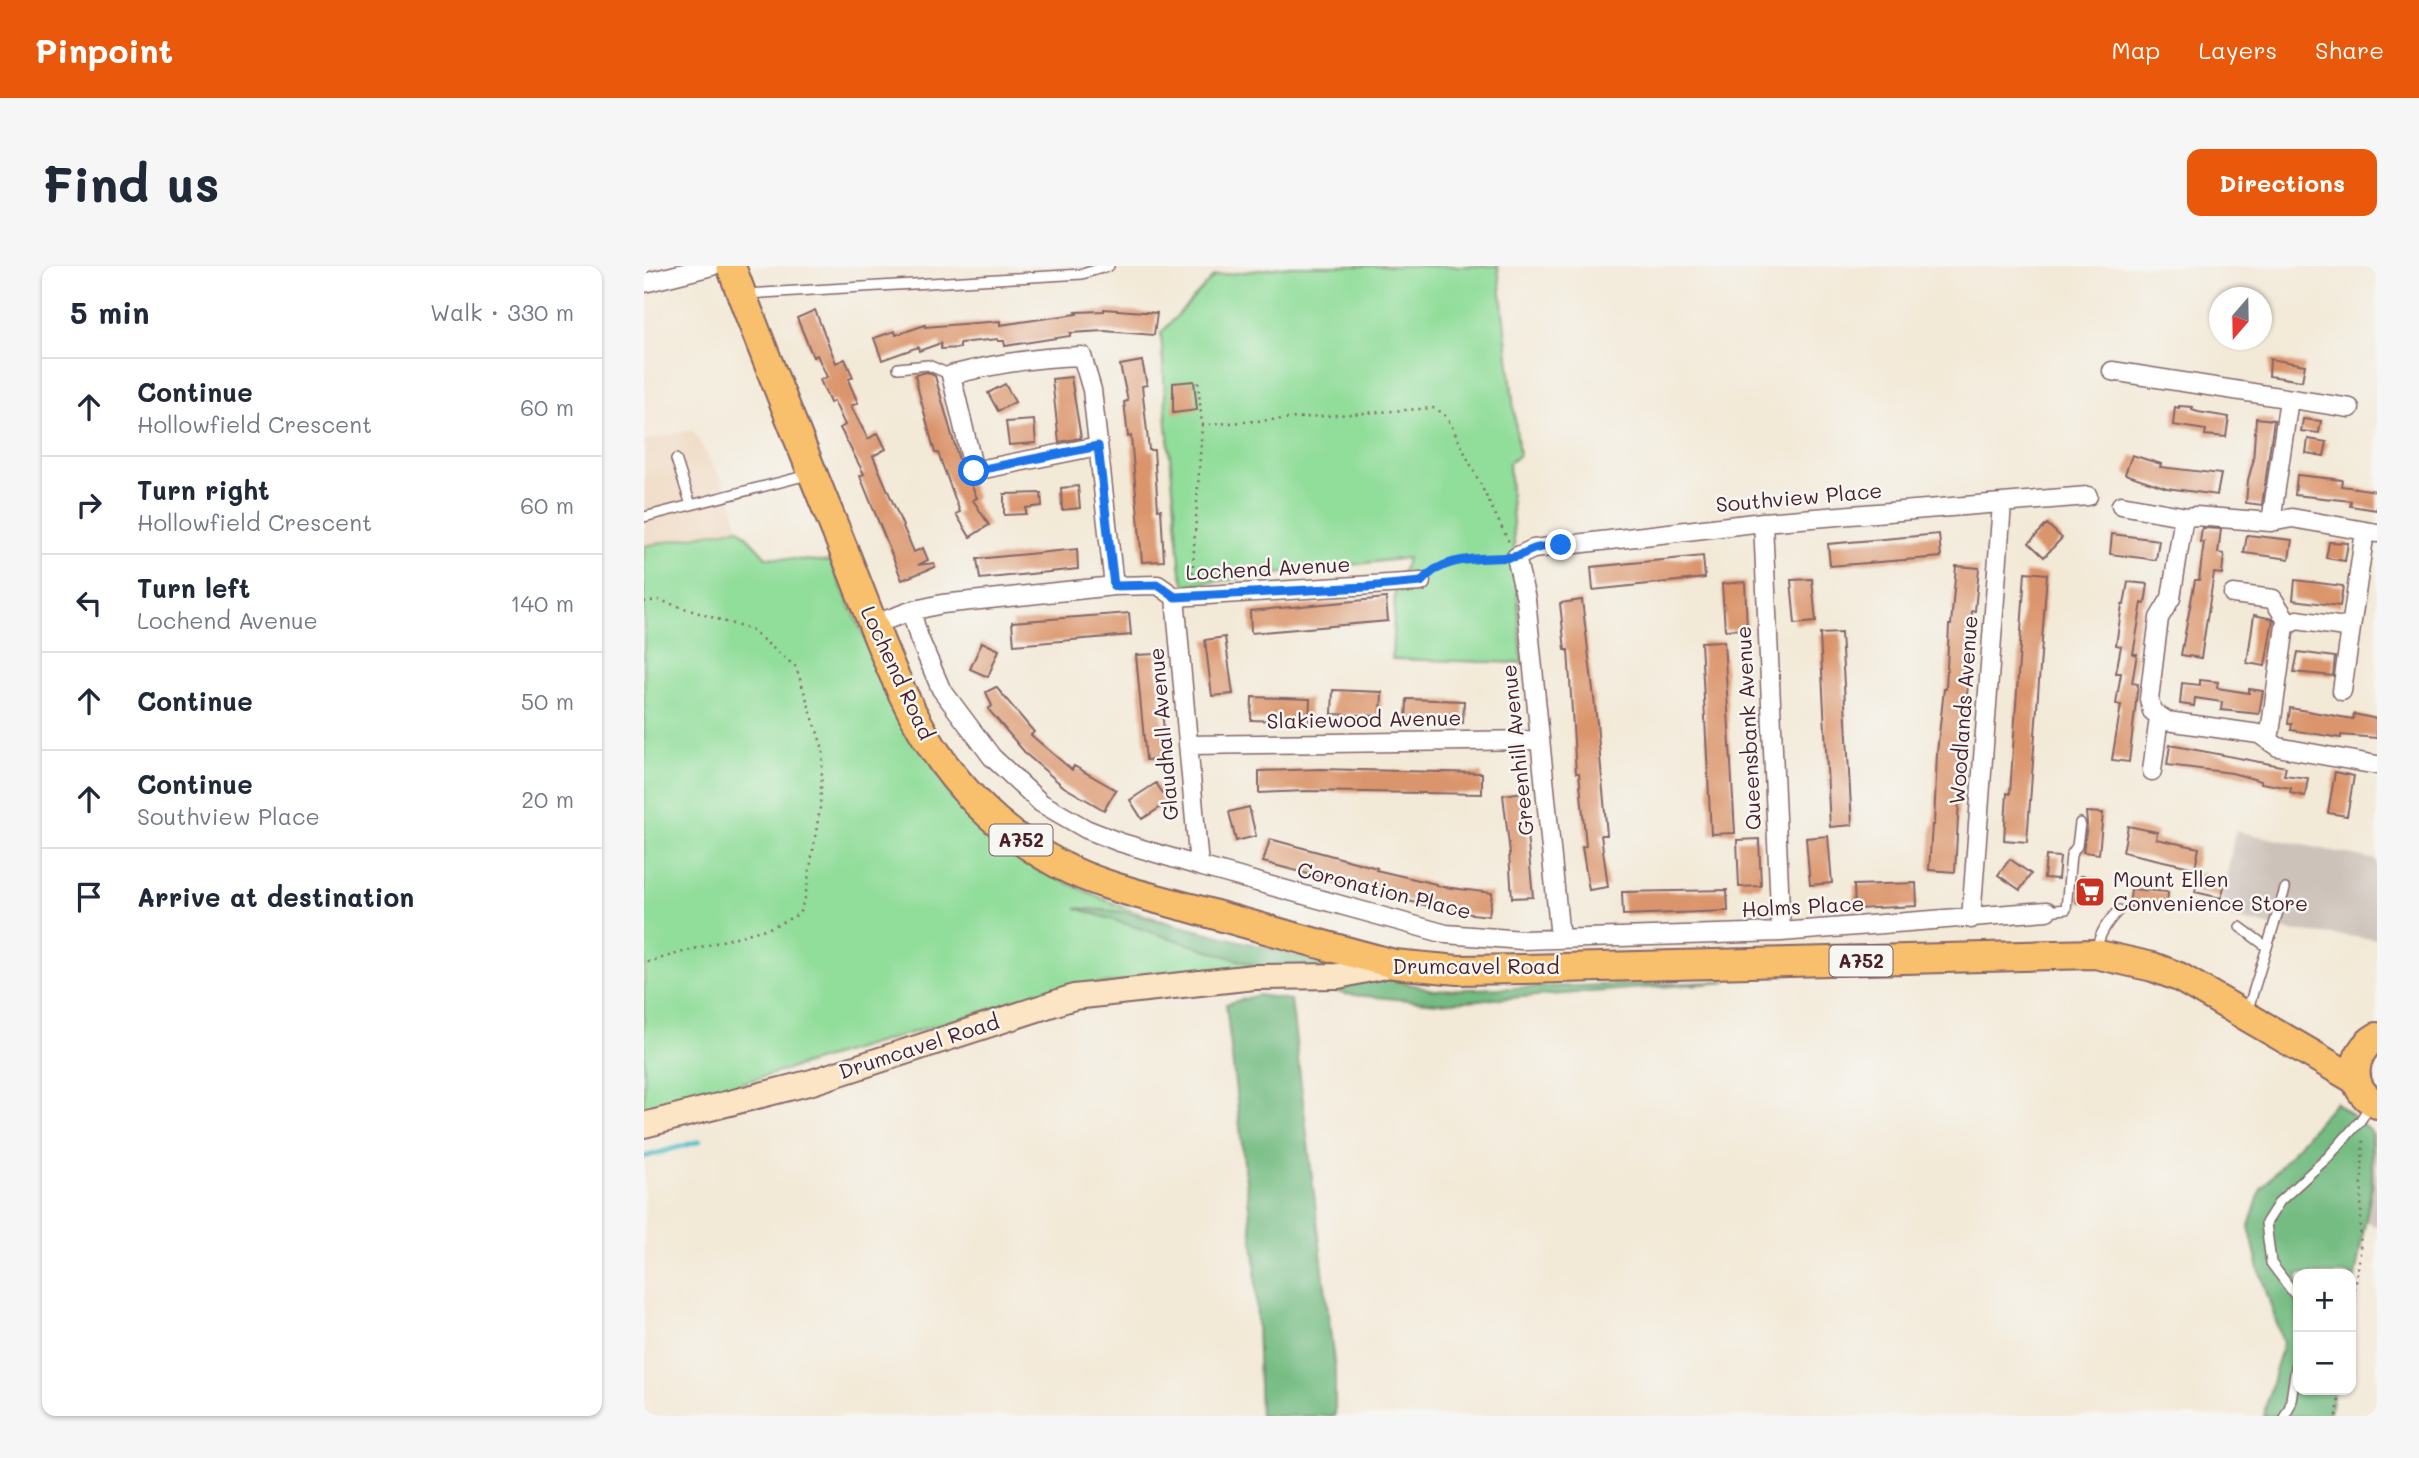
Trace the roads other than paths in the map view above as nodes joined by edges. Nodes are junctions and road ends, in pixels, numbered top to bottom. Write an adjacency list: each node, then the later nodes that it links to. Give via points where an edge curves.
1 (712, 266): 4 (street)
2 (730, 266): 5 (main road, Lochend Road / A752)
3 (1110, 266): 5 (lane, via 1082,274)
4 (644, 283)
5 (741, 294): 13 (main road, Lochend Road / A752)
6 (898, 369): 8 (lane, via 928,365)
7 (2112, 370): 9 (street)
8 (951, 375): 11 (street, via 990,365 1082,356 1092,390); 11 (street, via 974,471)
9 (2289, 398): 10 (street); 21 (street)
10 (2350, 408)
11 (1098, 446): 25 (street)
12 (676, 459): 16 (lane)
13 (813, 474): 16 (lane); 30 (main road, Lochend Road / A752)
14 (2088, 496): 15 (street, Southview Place)
15 (2002, 504): 20 (street, Southview Place); 44 (street, Woodlands Avenue)
16 (691, 505): 18 (lane)
17 (2121, 505): 19 (street)
18 (644, 517)
19 (2187, 517): 21 (street); 33 (street, via 2171,598 2159,618 2148,699)
20 (1763, 522): 23 (street, Southview Place, via 1533,549); 46 (street, Queensbank Avenue)
21 (2271, 522): 22 (street, via 2292,518)
22 (2371, 532): 31 (street)
23 (1516, 557): 34 (street, Greenhill Avenue, via 1526,599)
24 (1421, 582): 27 (street, Lochend Avenue)
25 (1114, 586): 27 (street, Lochend Avenue, via 1158,585); 28 (street, Lochend Avenue)
26 (2233, 594): 29 (street, via 2273,599)
27 (1181, 596): 36 (street, Glaudhall Avenue)
28 (911, 611): 30 (street, Lochend Avenue); 40 (street, Coronation Place, via 941,689 992,757 1041,803 1086,829)
29 (2289, 624): 31 (street, via 2297,620); 35 (street, via 2285,626)
30 (872, 625): 52 (main road, Lochend Road / A752, via 919,729 951,775 988,815 1026,844 1062,866 1112,886)
31 (2351, 628): 32 (street)
32 (2342, 691)
33 (2159, 717): 35 (street, via 2259,734); 38 (street)
34 (1540, 740): 36 (street, Slakiewood Avenue); 48 (street, Greenhill Avenue)
35 (2269, 740): 37 (street, via 2278,747)
36 (1188, 745): 40 (street, Glaudhall Avenue)
37 (2377, 765)
38 (2152, 771)
39 (2080, 823): 43 (lane, via 2071,855 2066,909)
40 (1199, 866): 49 (street, Coronation Place, via 1446,934)
41 (2285, 889): 50 (lane)
42 (2119, 910): 51 (lane, via 2099,937)
43 (2047, 911): 44 (street, Holms Place)
44 (1971, 919): 46 (street, Holms Place)
45 (2240, 927): 50 (lane)
46 (1781, 932): 47 (street, Holms Place)
47 (1593, 937): 48 (street, Holms Place); 53 (street)
48 (1560, 938): 49 (street, Coronation Place)
49 (1522, 940): 54 (street)
50 (2267, 947): 55 (lane)
51 (2095, 954): 53 (main road, Drumcavel Road / A752); 55 (main road, Drumcavel Road / A752, via 2179,977)
52 (1394, 964): 54 (main road, Drumcavel Road / A752); 60 (street, Drumcavel Road, via 1338,976 1254,976 1074,998 812,1082)
53 (1594, 967): 54 (main road, Drumcavel Road / A752)
54 (1525, 970)
55 (2246, 1017): 57 (main road, Drumcavel Road / A752)
56 (2369, 1043): 57 (main road); 58 (main road, via 2356,1059)
57 (2305, 1052): 58 (main road, Drumcavel Road / A752)
58 (2356, 1080): 59 (main road, A752)
59 (2371, 1107): 61 (lane, via 2328,1157 2280,1201 2266,1223 2271,1263)
60 (644, 1125)
61 (2293, 1292)
62 (2293, 1387): 63 (lane)
63 (2285, 1416)

